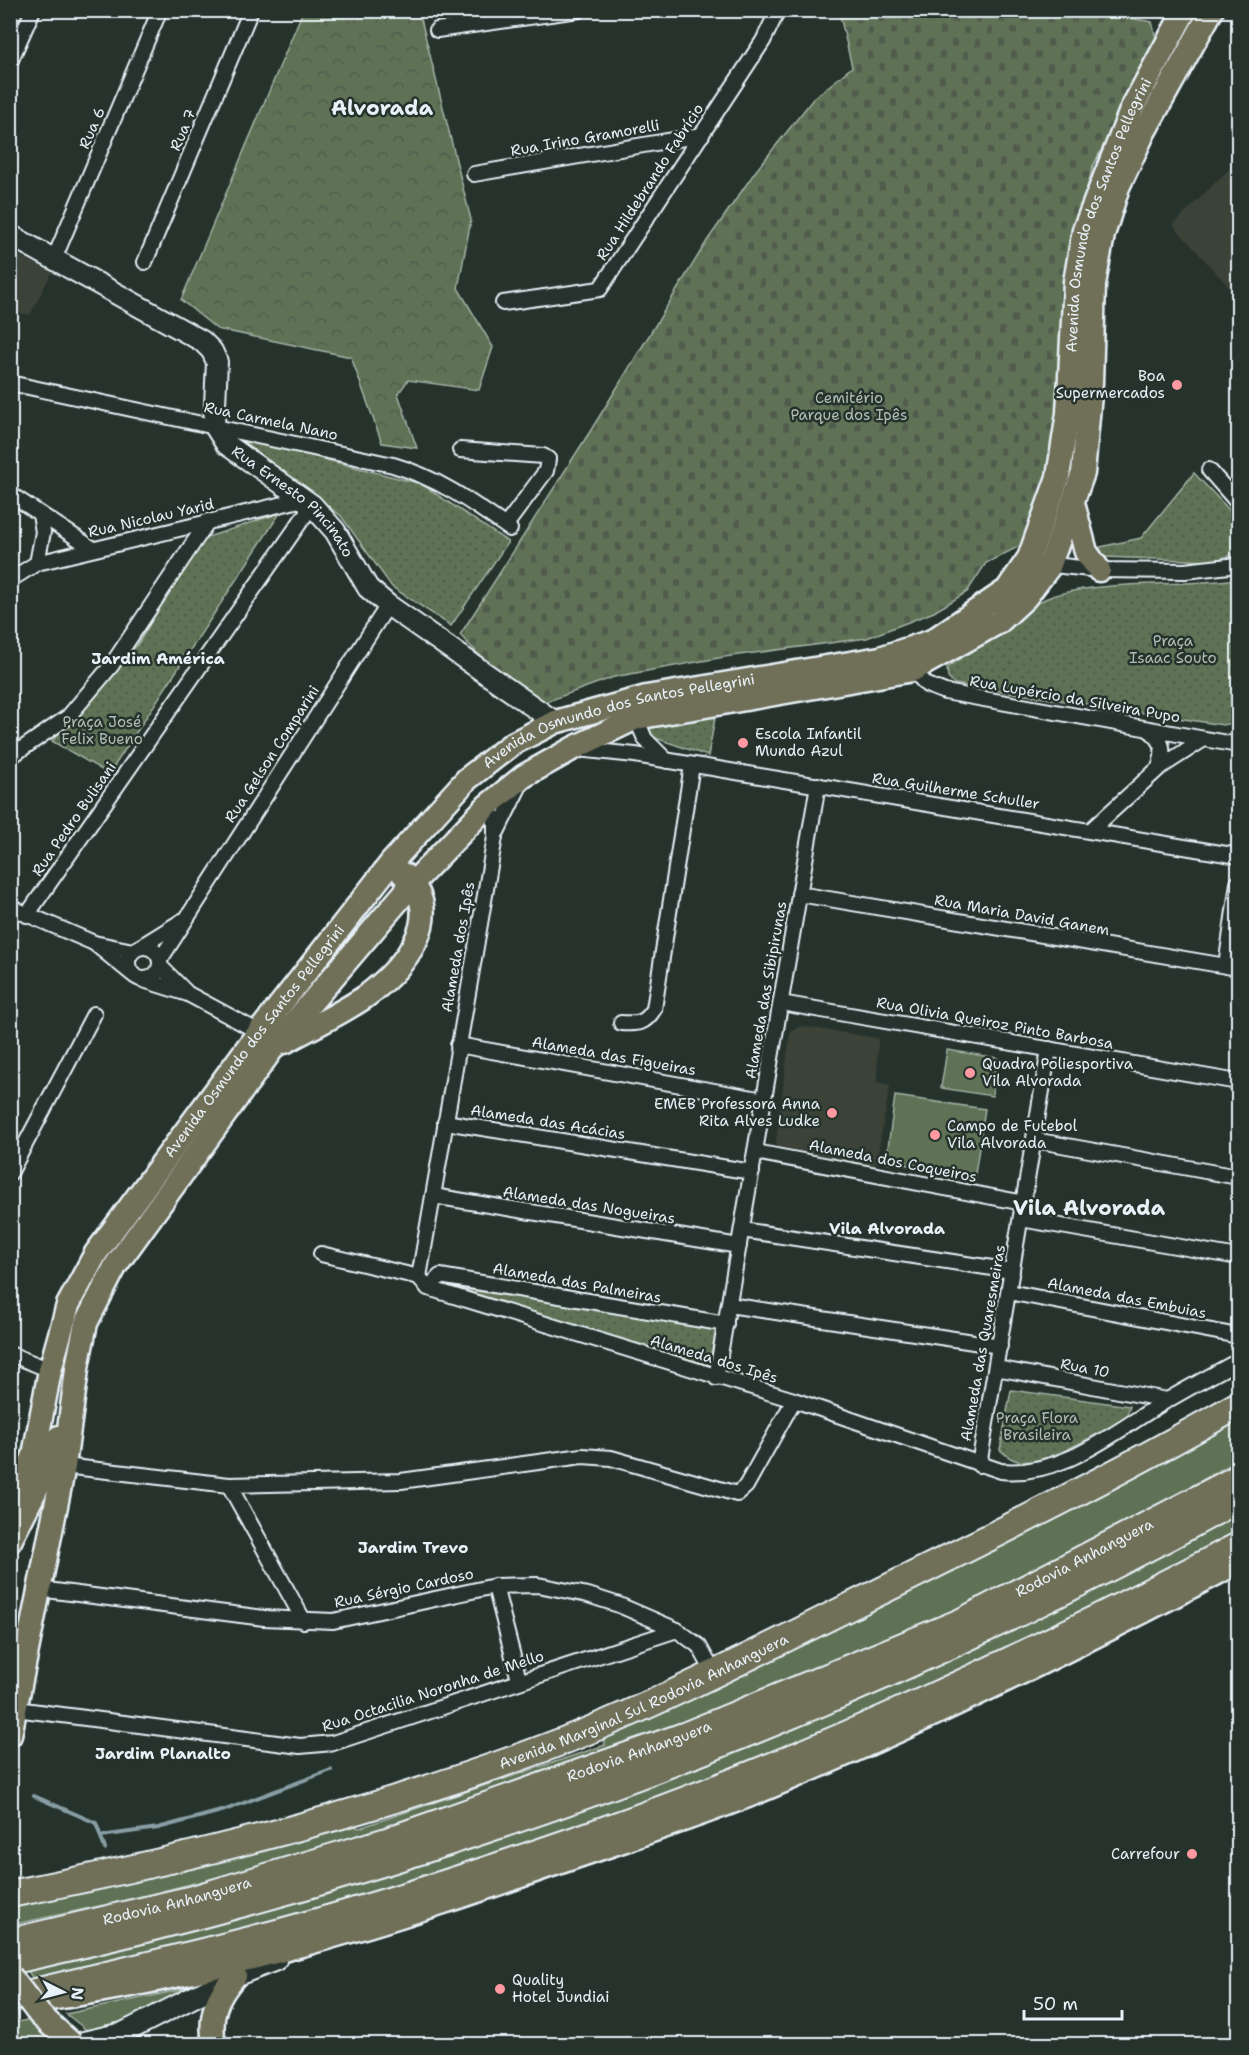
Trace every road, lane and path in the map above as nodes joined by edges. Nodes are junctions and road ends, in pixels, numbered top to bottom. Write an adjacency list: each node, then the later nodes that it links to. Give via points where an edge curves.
1 (33, 10): 11 (street)
2 (160, 10): 15 (street, Rua 6)
3 (251, 10): 16 (street, Rua 7)
4 (467, 10): 9 (street)
5 (579, 10): 9 (street)
6 (778, 10): 12 (street, Rua Hildebrando Fabrício, via 763,41)
7 (1185, 10): 29 (main road, Avenida Osmundo dos Santos Pellegrini, via 1132,108 1084,230 1075,282 1068,413)
8 (1212, 10): 24 (main road, Avenida Osmundo dos Santos Pellegrini, via 1139,141 1103,235 1094,284 1088,431 1083,473)
9 (470, 26): 10 (street)
10 (437, 30)
11 (10, 62)
12 (702, 135): 13 (street, Rua Irino Gramorelli); 17 (street, Rua Hildebrando Fabrício, via 600,289)
13 (474, 174)
14 (10, 235): 15 (street)
15 (54, 259): 19 (street, via 174,324 212,351 217,362)
16 (145, 262)
17 (503, 303)
18 (10, 383): 19 (street, Rua Carmela Nano)
19 (214, 425): 20 (street, Rua Carmela Nano, via 426,475 508,527 546,471 548,459); 23 (street, Rua Ernesto Pincinato, via 226,444)
20 (460, 450)
21 (1209, 470): 25 (street)
22 (10, 494): 26 (street)
23 (308, 502): 27 (street, Rua Nicolau Yarid); 34 (street, Rua Ernesto Pincinato, via 335,531 368,588); 59 (street, Rua Pedro Bulisani)
24 (1072, 503): 29 (main road, Avenida Osmundo dos Santos Pellegrini); 32 (main road, via 1086,552)
25 (1239, 503)
26 (40, 514): 28 (street); 30 (street, via 43,532)
27 (208, 521): 28 (street, Rua Nicolau Yarid); 43 (street, via 93,688 68,717)
28 (92, 548): 30 (street, Rua Nicolau Yarid)
29 (1039, 562): 32 (street); 35 (main road, Avenida Osmundo dos Santos Pellegrini, via 1007,590); 36 (main road, Avenida Osmundo dos Santos Pellegrini, via 1029,594 999,622)
30 (37, 563): 33 (street, Rua Nicolau Yarid)
31 (1239, 565): 32 (street, via 1185,571)
32 (1099, 570)
33 (10, 580)
34 (388, 605): 38 (street, Rua Ernesto Pincinato); 60 (street, Rua Gelson Comparini)
35 (937, 638): 36 (main road, via 921,652); 38 (main road, Avenida Osmundo dos Santos Pellegrini, via 880,658 645,697)
36 (913, 670): 37 (main road, Avenida Osmundo dos Santos Pellegrini); 39 (street, Rua Lupércio da Silveira Pupo, via 927,685 945,692)
37 (636, 718): 42 (main road, Avenida Osmundo dos Santos Pellegrini); 44 (street, via 645,739)
38 (555, 722): 47 (main road, via 560,733); 48 (main road, Avenida Osmundo dos Santos Pellegrini, via 512,744)
39 (1148, 729): 40 (street, Rua Lupércio da Silveira Pupo); 46 (street, via 1163,745)
40 (1204, 739): 41 (street, Rua Lupércio da Silveira Pupo); 46 (street)
41 (1239, 745)
42 (572, 748): 44 (street, Rua Guilherme Schuller); 47 (main road, Avenida Osmundo dos Santos Pellegrini)
43 (10, 757)
44 (667, 761): 45 (street, Rua Guilherme Schuller)
45 (692, 765): 49 (street, Rua Guilherme Schuller); 69 (street, via 654,1009 648,1020)
46 (1160, 768): 51 (street)
47 (529, 773): 50 (main road, Avenida Osmundo dos Santos Pellegrini); 52 (street, Alameda dos Ipês)
48 (467, 779): 50 (main road, via 481,792); 54 (main road, Avenida Osmundo dos Santos Pellegrini)
49 (818, 785): 51 (street, Rua Guilherme Schuller); 57 (street, Alameda das Sibipirunas)
50 (487, 806): 52 (street, Alameda dos Ipês, via 495,820); 55 (main road, Avenida Osmundo dos Santos Pellegrini)
51 (1091, 830): 53 (street, Rua Guilherme Schuller)
52 (495, 837): 71 (street, Alameda dos Ipês)
53 (1239, 856)
54 (391, 863): 55 (main road); 70 (main road, Avenida Osmundo dos Santos Pellegrini)
55 (413, 882): 70 (main road, Avenida Osmundo dos Santos Pellegrini); 70 (main road, via 421,898 422,925 401,961 379,985 350,1007 283,1044)
56 (1239, 883): 64 (street)
57 (800, 894): 64 (street, Rua Maria David Ganem); 67 (street, Alameda das Sibipirunas)
58 (10, 906): 59 (street)
59 (27, 915): 61 (street)
60 (184, 920): 62 (street, Rua Gelson Comparini); 63 (street, Rua Gelson Comparini)
61 (94, 943): 62 (street); 65 (street)
62 (137, 949): 63 (street, via 151,948); 65 (street, via 128,964)
63 (160, 963): 65 (street, via 155,976); 66 (street)
64 (1232, 967)
65 (136, 976): 66 (street)
66 (188, 994): 70 (street)
67 (781, 1003): 72 (street, Rua Olivia Queiroz Pinto Barbosa); 74 (street, Alameda das Sibipirunas)
68 (94, 1014): 79 (street)
69 (621, 1023)
70 (267, 1039): 98 (main road, Avenida Osmundo dos Santos Pellegrini, via 96,1253 68,1305); 100 (main road, Avenida Osmundo dos Santos Pellegrini, via 116,1265 86,1323)
71 (458, 1045): 74 (street, Alameda das Figueiras); 75 (street, Alameda dos Ipês)
72 (1049, 1049): 73 (street, Rua Olivia Queiroz Pinto Barbosa); 76 (street, Alameda das Quaresmeiras)
73 (1239, 1082)
74 (764, 1100): 77 (street, Alameda das Sibipirunas)
75 (445, 1122): 78 (street, Alameda das Acácias); 81 (street, Alameda dos Ipês)
76 (1034, 1140): 80 (street); 82 (street, Alameda das Quaresmeiras)
77 (755, 1152): 78 (street, Alameda das Sibipirunas); 82 (street, Alameda dos Coqueiros)
78 (752, 1172): 84 (street, Alameda das Sibipirunas)
79 (10, 1173)
80 (1239, 1177)
81 (433, 1196): 85 (street, Alameda das Nogueiras); 89 (street, Alameda dos Ipês)
82 (1024, 1203): 83 (street, Alameda das Quaresmeiras)
83 (1021, 1220): 87 (street); 88 (street, Alameda das Quaresmeiras)
84 (742, 1230): 85 (street, Alameda das Sibipirunas); 88 (street)
85 (739, 1246): 91 (street, Alameda das Sibipirunas)
86 (321, 1254): 89 (street, Alameda dos Ipês)
87 (1239, 1257)
88 (1012, 1272): 90 (street, Alameda das Quaresmeiras)
89 (424, 1282): 92 (street, Alameda das Palmeiras, via 440,1276); 99 (street, Alameda dos Ipês)
90 (1009, 1292): 93 (street, Alameda das Embuias); 94 (street, Alameda das Quaresmeiras)
91 (729, 1305): 92 (street, Alameda das Sibipirunas); 94 (street)
92 (726, 1324): 99 (street, Alameda das Sibipirunas)
93 (1239, 1336)
94 (1000, 1346): 97 (street, Alameda das Quaresmeiras)
95 (10, 1354): 98 (street)
96 (1239, 1361): 102 (street, Alameda dos Ipês)
97 (996, 1368): 102 (street, Rua 10); 104 (street, Alameda das Quaresmeiras)
98 (50, 1370): 109 (main road, Avenida Osmundo dos Santos Pellegrini, via 34,1455)
99 (716, 1378): 101 (street, Alameda dos Ipês)
100 (74, 1388): 105 (main road, Avenida Osmundo dos Santos Pellegrini); 111 (main road, Avenida Osmundo dos Santos Pellegrini, via 51,1461)
101 (794, 1400): 104 (street, Alameda dos Ipês); 107 (street, via 746,1486 737,1494 611,1458 582,1456 400,1481)
102 (1167, 1400): 104 (street, Alameda dos Ipês, via 1083,1452 1045,1469 1021,1473)
103 (1239, 1405): 118 (highway, Avenida Marginal Sul Rodovia Anhanguera, via 1002,1533)
104 (979, 1465)
105 (64, 1466): 107 (street); 115 (main road, Avenida Osmundo dos Santos Pellegrini)
106 (1239, 1478): 126 (highway, Rodovia Anhanguera, via 961,1622 684,1736 387,1841 193,1899)
107 (229, 1485): 116 (street)
108 (1239, 1498): 127 (highway, Rodovia Anhanguera, via 965,1640 816,1705 590,1795 297,1888)
109 (14, 1510): 110 (main road, Avenida Osmundo dos Santos Pellegrini)
110 (10, 1526)
111 (10, 1542)
112 (1239, 1546): 130 (highway, via 1088,1624 911,1708 603,1830 304,1925)
113 (1239, 1562): 125 (main road, via 947,1708 748,1795 502,1883)
114 (495, 1586): 116 (street, Rua Sérgio Cardoso, via 333,1621); 117 (street, Rua Sérgio Cardoso, via 538,1585 588,1595); 119 (street)
115 (39, 1589): 116 (street, Rua Sérgio Cardoso); 120 (main road, Avenida Osmundo dos Santos Pellegrini)
116 (304, 1621)
117 (677, 1630): 118 (street, Rua Sérgio Cardoso, via 699,1646); 119 (street, Rua Octacilia Noronha de Mello)
118 (714, 1672): 123 (highway, Avenida Marginal Sul Rodovia Anhanguera, via 563,1741 377,1806 205,1852)
119 (519, 1680): 120 (street, Rua Octacilia Noronha de Mello, via 333,1743 300,1746)
120 (16, 1709): 121 (main road, Avenida Osmundo dos Santos Pellegrini)
121 (10, 1735)
122 (10, 1886): 123 (highway)
123 (36, 1889): 124 (highway, Avenida Marginal Sul Rodovia Anhanguera)
124 (10, 1894)
125 (351, 1930): 129 (street); 131 (main road, via 189,1974)
126 (10, 1941)
127 (10, 1961)
128 (10, 1976): 132 (main road, bridge, via 40,2015)
129 (235, 1976): 132 (street, via 123,2033); 133 (main road, via 222,1991 212,2013)
130 (10, 1998)
131 (10, 2005)
132 (74, 2044)
133 (214, 2044)

